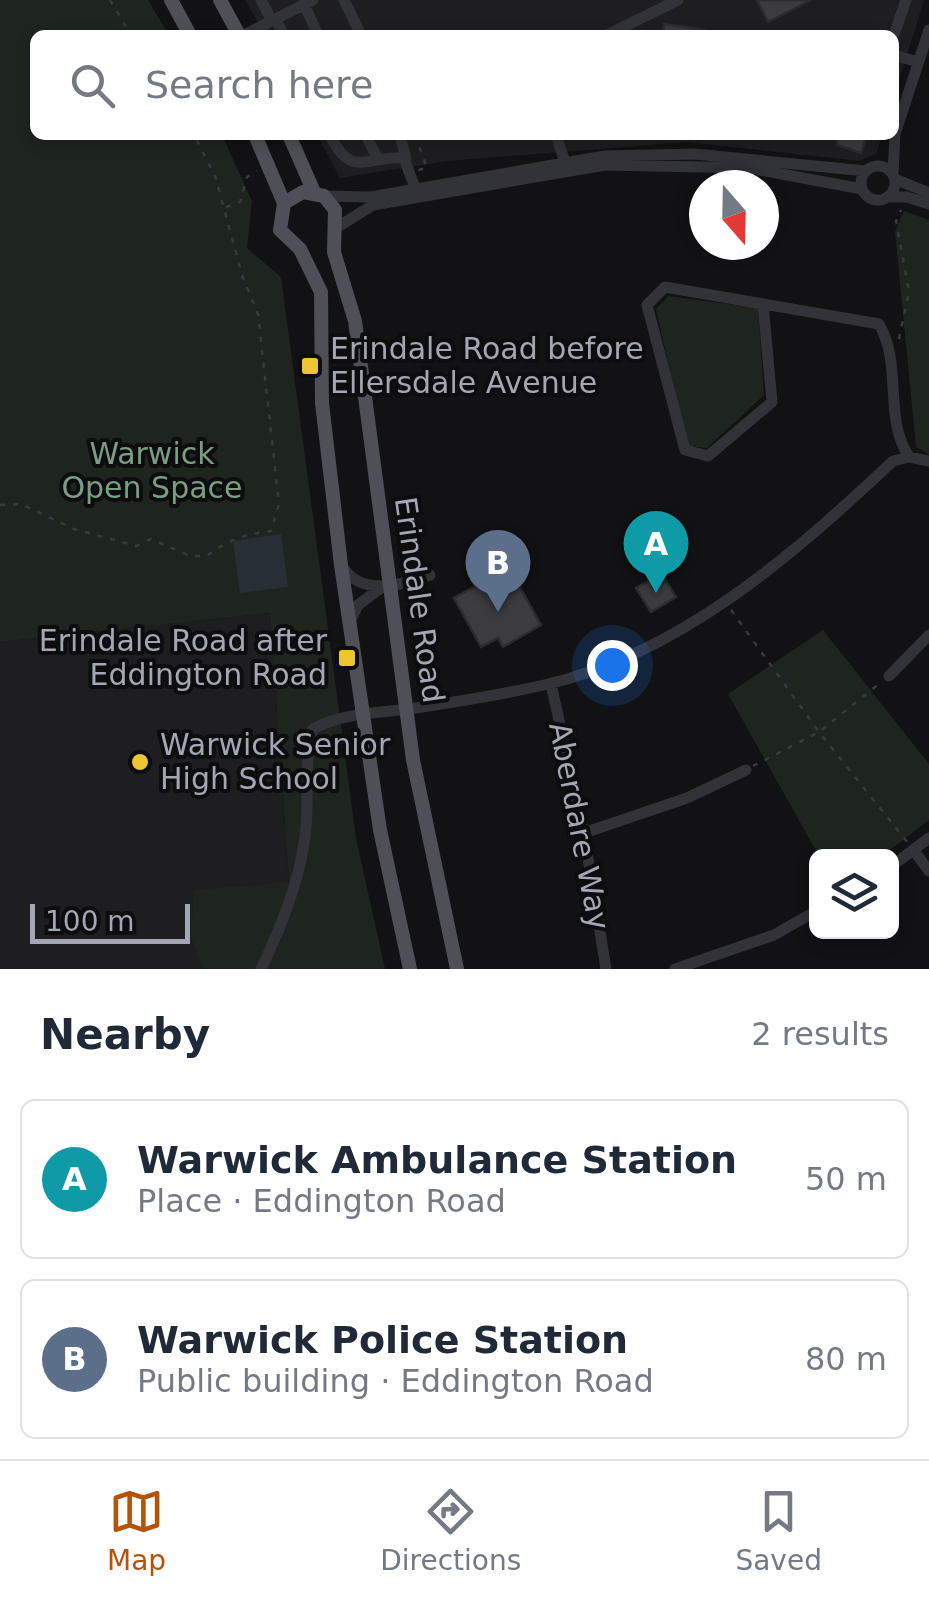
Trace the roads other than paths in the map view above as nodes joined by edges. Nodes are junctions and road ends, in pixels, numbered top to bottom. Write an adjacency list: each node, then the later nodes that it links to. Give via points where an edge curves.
1 (171, 0): 9 (main road)
2 (220, 0): 10 (main road)
3 (262, 0): 8 (street)
4 (344, 0): 14 (street)
5 (678, 0): 15 (street)
6 (906, 0): 16 (street)
7 (301, 3): 8 (street); 13 (street)
8 (274, 20): 11 (street); 12 (street)
9 (187, 30)
10 (238, 30)
11 (252, 30)
12 (281, 30)
13 (315, 30)
14 (358, 30)
15 (617, 30)
16 (896, 30)
17 (929, 30): 19 (street)
18 (899, 57): 19 (street)
19 (918, 62): 20 (street)
20 (899, 124)
21 (257, 140): 39 (main road)
22 (291, 140): 37 (main road, Erindale Road)
23 (334, 140): 29 (street, via 350,161)
24 (368, 140): 29 (street)
25 (402, 140): 30 (street)
26 (558, 140): 31 (street)
27 (891, 140): 32 (street)
28 (896, 140): 33 (street)
29 (378, 160): 30 (street)
30 (409, 165): 34 (street)
31 (565, 165): 32 (street, via 696,154); 34 (street); 35 (street, via 695,163); 41 (street, via 373,206)
32 (870, 168): 33 (street); 35 (street)
33 (894, 176): 36 (street); 38 (street)
34 (415, 188): 37 (street, via 352,199)
35 (862, 188): 38 (street, via 873,199)
36 (929, 193)
37 (319, 194): 39 (main road, via 292,195); 41 (main road, Erindale Road, via 335,210)
38 (888, 197): 40 (street)
39 (284, 203): 42 (main road, via 280,230)
40 (929, 204)
41 (334, 233): 42 (main road, via 318,248); 48 (main road, Erindale Road, via 356,331)
42 (300, 250): 46 (main road, via 322,292 322,402)
43 (764, 304): 43 (street, via 665,287 648,304 685,450 708,456 772,402); 44 (street, via 879,324 890,344 896,438)
44 (908, 457): 45 (street); 52 (street, via 893,461 814,534 725,602 659,639)
45 (929, 462)
46 (341, 565): 48 (street, via 358,582); 49 (main road)
47 (430, 575): 48 (street)
48 (390, 585): 49 (street, via 372,591); 53 (main road, Erindale Road)
49 (350, 622): 54 (main road)
50 (929, 635): 51 (street)
51 (889, 676)
52 (551, 684): 53 (street); 56 (street, Aberdare Way)
53 (407, 709): 54 (street); 64 (main road, Erindale Road)
54 (365, 714): 62 (street, via 313,729 306,753 305,836 286,915); 63 (main road, via 380,830)
55 (746, 770): 56 (street)
56 (584, 833): 65 (street, Aberdare Way)
57 (929, 838): 58 (street)
58 (915, 852): 59 (street); 60 (street)
59 (899, 862)
60 (929, 871)
61 (809, 915): 66 (street, via 774,935)
62 (261, 969)
63 (410, 969)
64 (457, 969)
65 (606, 969)
66 (675, 969)

